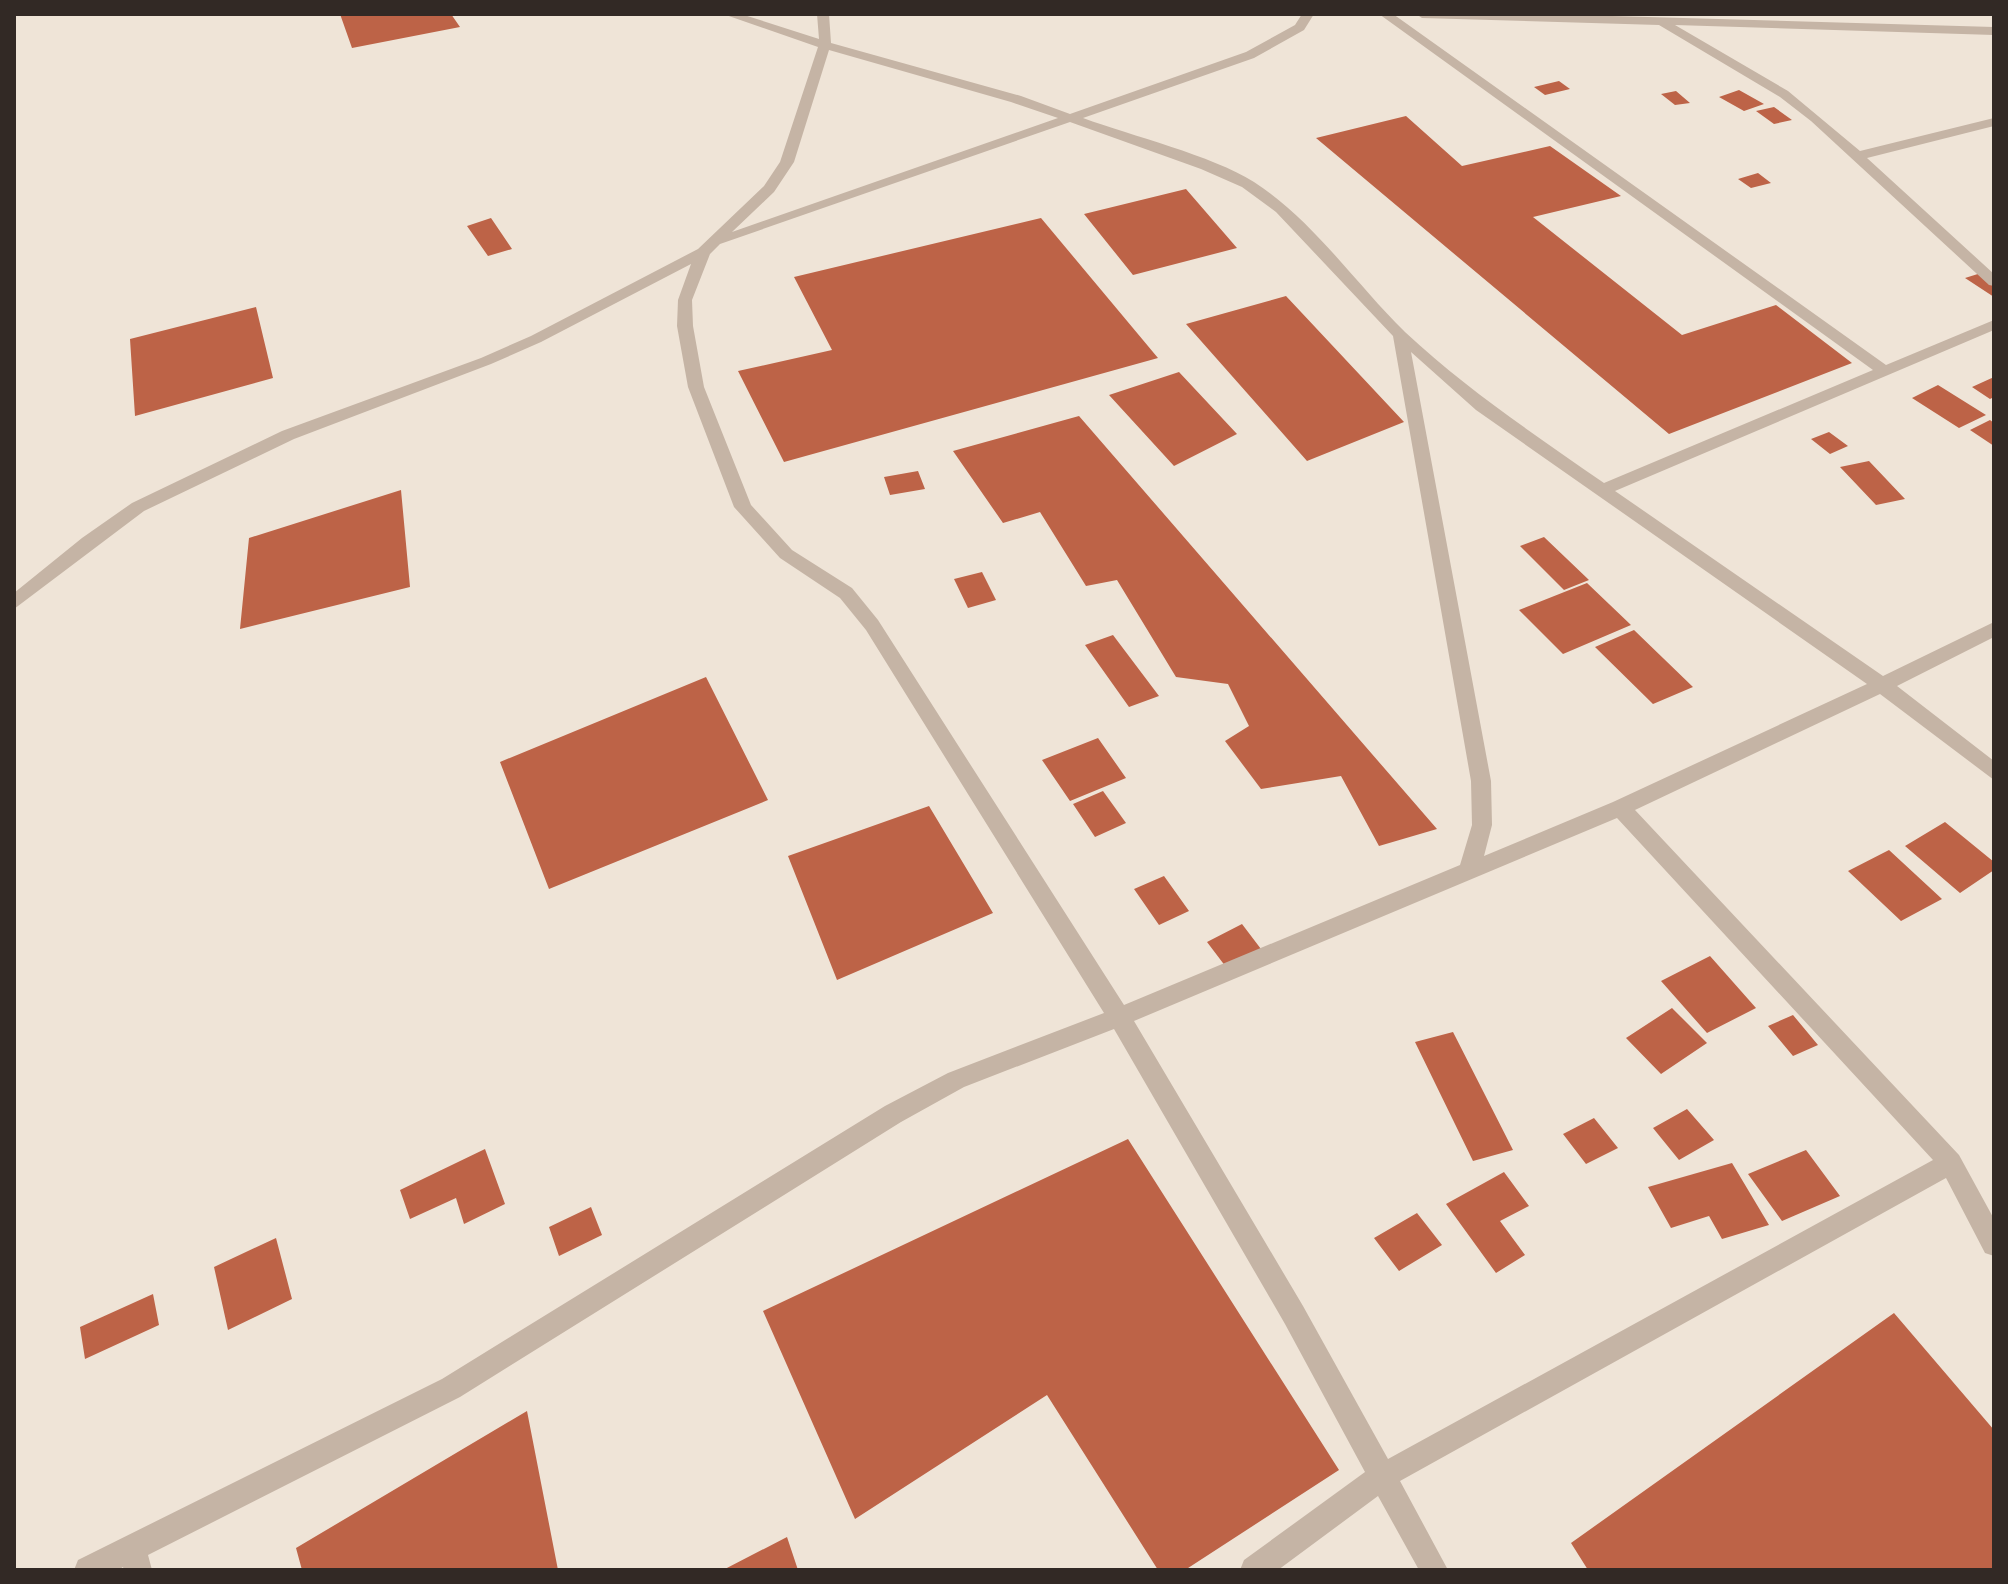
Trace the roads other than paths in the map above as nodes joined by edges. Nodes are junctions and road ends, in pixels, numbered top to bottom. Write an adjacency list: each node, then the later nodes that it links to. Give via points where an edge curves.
1 (729, 14): 8 (street)
2 (823, 14): 8 (street)
3 (1308, 14): 9 (street, via 1300,27 1250,55)
4 (1385, 14): 16 (street)
5 (1422, 14): 6 (street)
6 (1662, 22): 7 (street); 11 (street, via 1784,94)
7 (1994, 31)
8 (825, 45): 9 (street); 12 (street, via 787,162 769,189)
9 (1071, 118): 12 (street); 15 (street, via 1247,184 1281,209)
10 (1994, 122): 11 (street)
11 (1858, 156): 13 (street)
12 (710, 247): 18 (street, via 524,344 288,435 138,507); 24 (street, via 685,300 685,326 696,387 743,507 786,554 846,593 872,625)
13 (1994, 282)
14 (1994, 325): 16 (street)
15 (1400, 335): 17 (street, via 1482,406); 23 (street, via 1481,781 1482,825)
16 (1884, 371): 17 (street)
17 (1602, 490): 20 (street)
18 (14, 603)
19 (1994, 629): 20 (street)
20 (1882, 685): 21 (street); 22 (street)
21 (1994, 772)
22 (1620, 808): 23 (street); 25 (street)
23 (1469, 871): 24 (street)
24 (1119, 1017): 27 (street); 28 (street, via 956,1080 893,1114 451,1388)
25 (1951, 1163): 26 (street); 27 (street)
26 (1994, 1244)
27 (1383, 1476): 30 (street); 31 (street)
28 (135, 1559): 29 (street)
29 (88, 1570)
30 (1254, 1570)
31 (1434, 1570)

